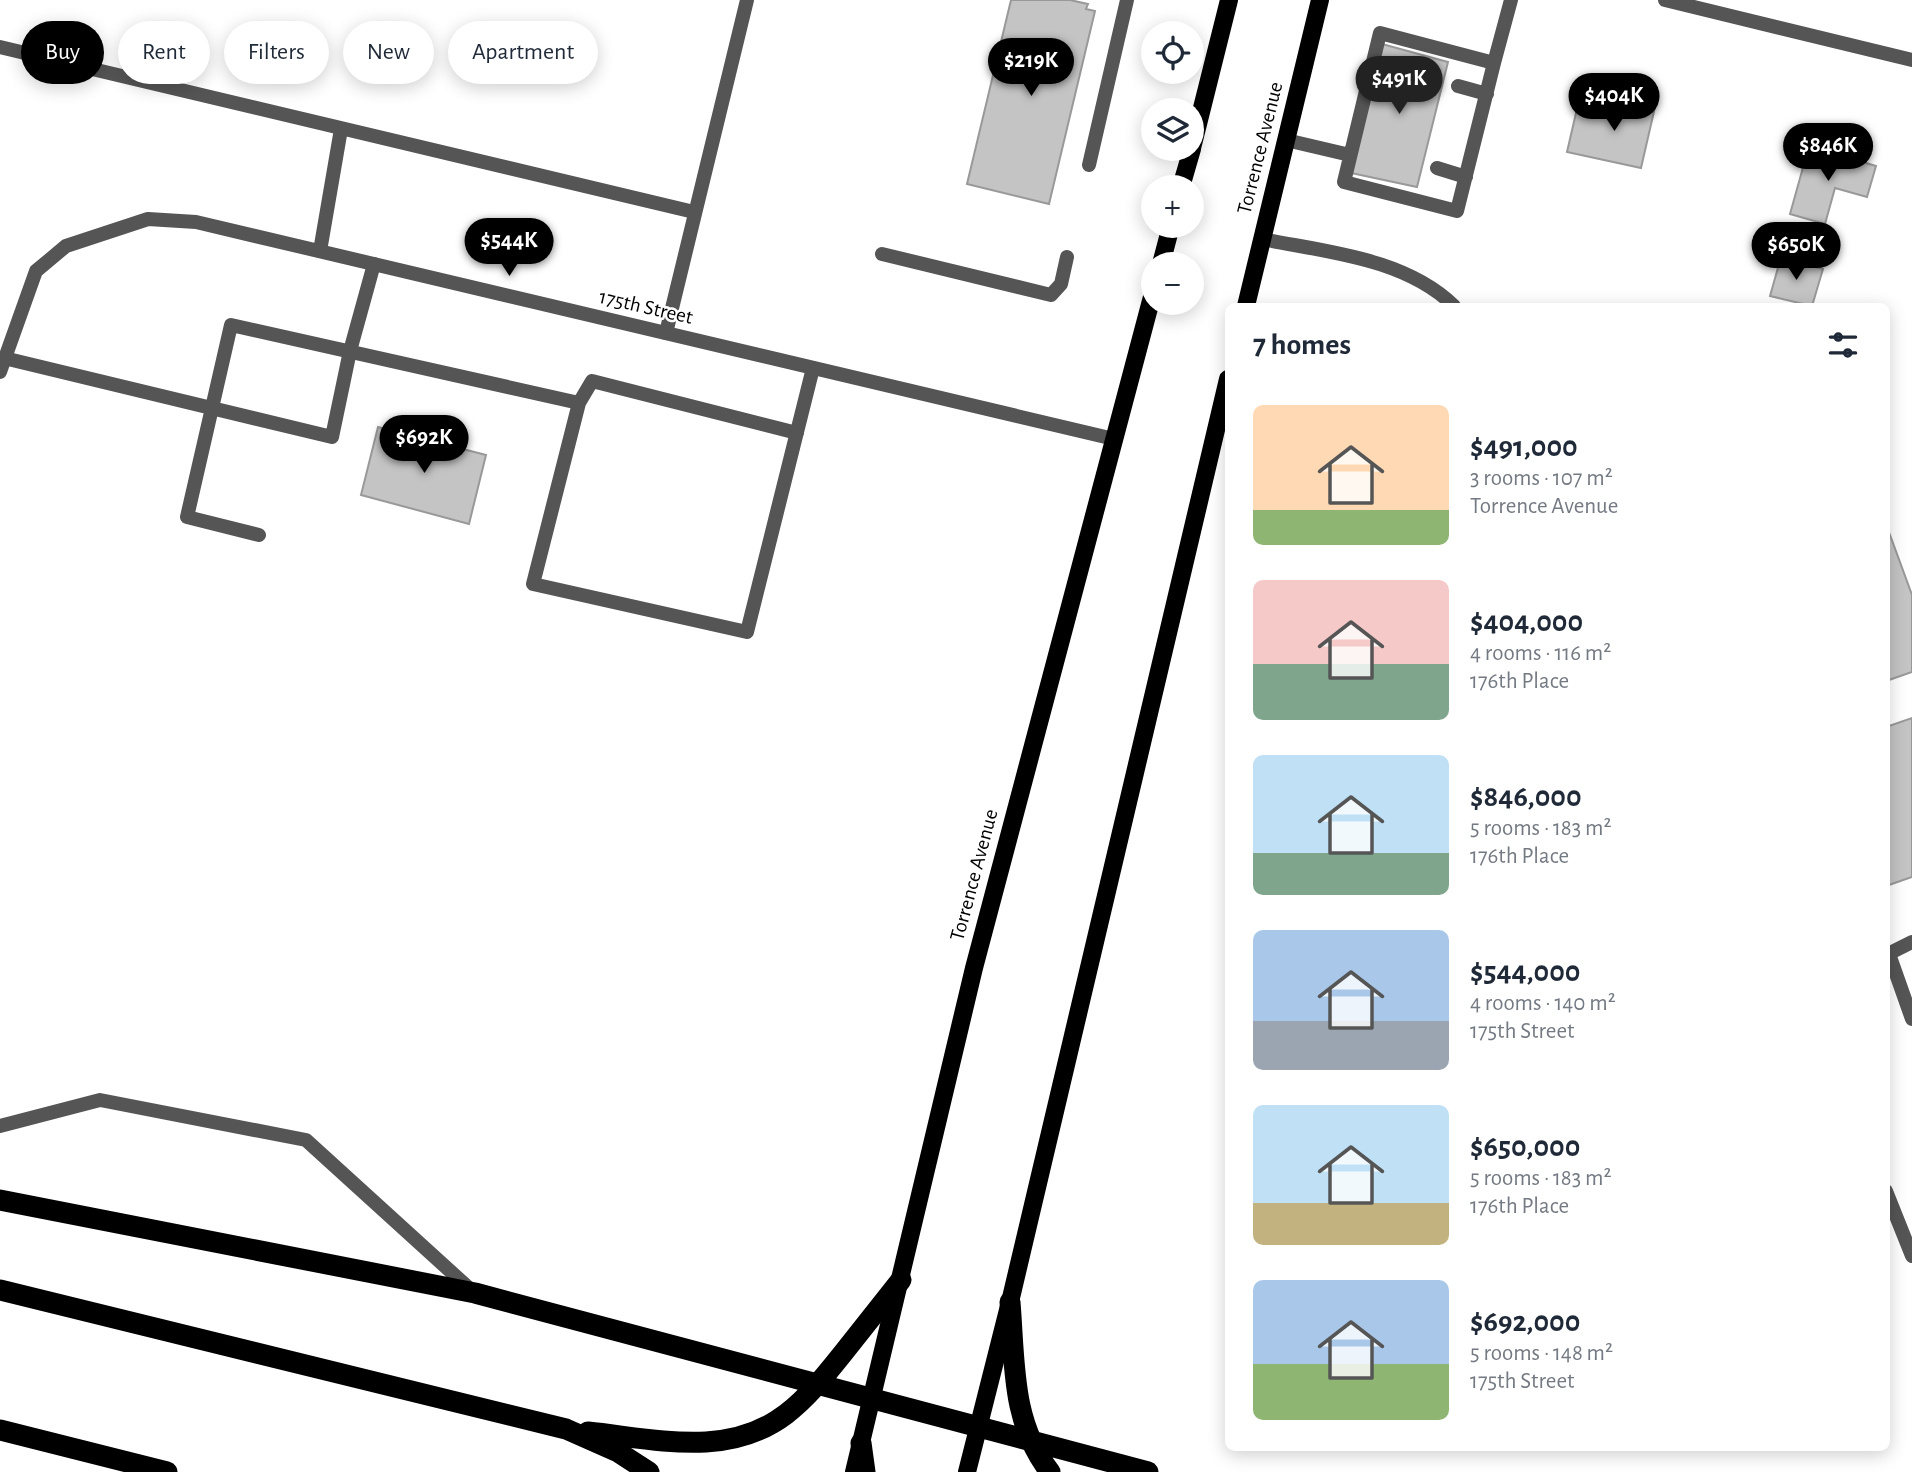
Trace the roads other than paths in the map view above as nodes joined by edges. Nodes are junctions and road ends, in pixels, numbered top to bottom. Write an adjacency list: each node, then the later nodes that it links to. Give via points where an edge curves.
1 (747, 0): 19 (street)
2 (1127, 0): 16 (street)
3 (1229, 0): 12 (main road)
4 (1320, 0): 14 (main road, Torrence Avenue)
5 (1511, 0): 9 (street)
6 (1665, 0): 8 (street)
7 (0, 47): 13 (street)
8 (1912, 60)
9 (1494, 63): 11 (street); 15 (street, via 1380,33 1379,66)
10 (1458, 86): 11 (street)
11 (1487, 94): 18 (street)
12 (1204, 101)
13 (341, 129): 19 (street); 21 (street)
14 (1286, 140): 15 (street); 20 (main road, Torrence Avenue)
15 (1356, 150): 18 (street, via 1344,183 1457,211)
16 (1089, 165)
17 (1437, 168): 18 (street)
18 (1466, 177)
19 (694, 212): 28 (street)
20 (1262, 239): 25 (main road, Torrence Avenue); 26 (street, via 1375,262 1435,288)
21 (320, 251): 24 (street, 175th Street); 30 (street, 175th Street, via 196,222 148,219 109,229 66,246 36,271)
22 (882, 254): 23 (street, via 1051,295 1061,284)
23 (1067, 257)
24 (374, 264): 28 (street, 175th Street); 29 (street)
25 (1247, 303)
26 (1451, 303)
27 (1147, 315): 36 (main road, Torrence Avenue)
28 (666, 333): 31 (street, 175th Street)
29 (350, 351): 33 (street); 34 (street, via 231,325); 34 (street, via 332,437)
30 (2, 365): 34 (street)
31 (813, 368): 35 (street); 36 (street, 175th Street)
32 (1225, 392): 49 (main road)
33 (579, 403): 35 (street, via 592,381); 35 (street, via 533,584 747,632)
34 (212, 408): 37 (street, via 187,517)
35 (797, 433)
36 (1114, 439): 46 (main road, Torrence Avenue, via 974,968)
37 (259, 535)
38 (1912, 942): 39 (street)
39 (1890, 954)
40 (1890, 960): 41 (street)
41 (1912, 1019)
42 (0, 1126): 48 (street, via 100,1100 306,1140)
43 (0, 1200): 48 (highway)
44 (1890, 1201): 45 (street)
45 (1912, 1256)
46 (901, 1280): 50 (highway, via 808,1397 762,1430 724,1440 685,1442); 52 (main road, Torrence Avenue)
47 (0, 1290): 50 (highway)
48 (475, 1293): 59 (highway)
49 (1010, 1303): 57 (main road); 58 (highway, via 1023,1425 1033,1451)
50 (566, 1429): 54 (highway)
51 (0, 1430): 53 (highway)
52 (861, 1443): 55 (main road, Torrence Avenue); 56 (highway)
53 (167, 1472)
54 (649, 1472)
55 (854, 1472)
56 (865, 1472)
57 (967, 1472)
58 (1050, 1472)
59 (1147, 1472)

